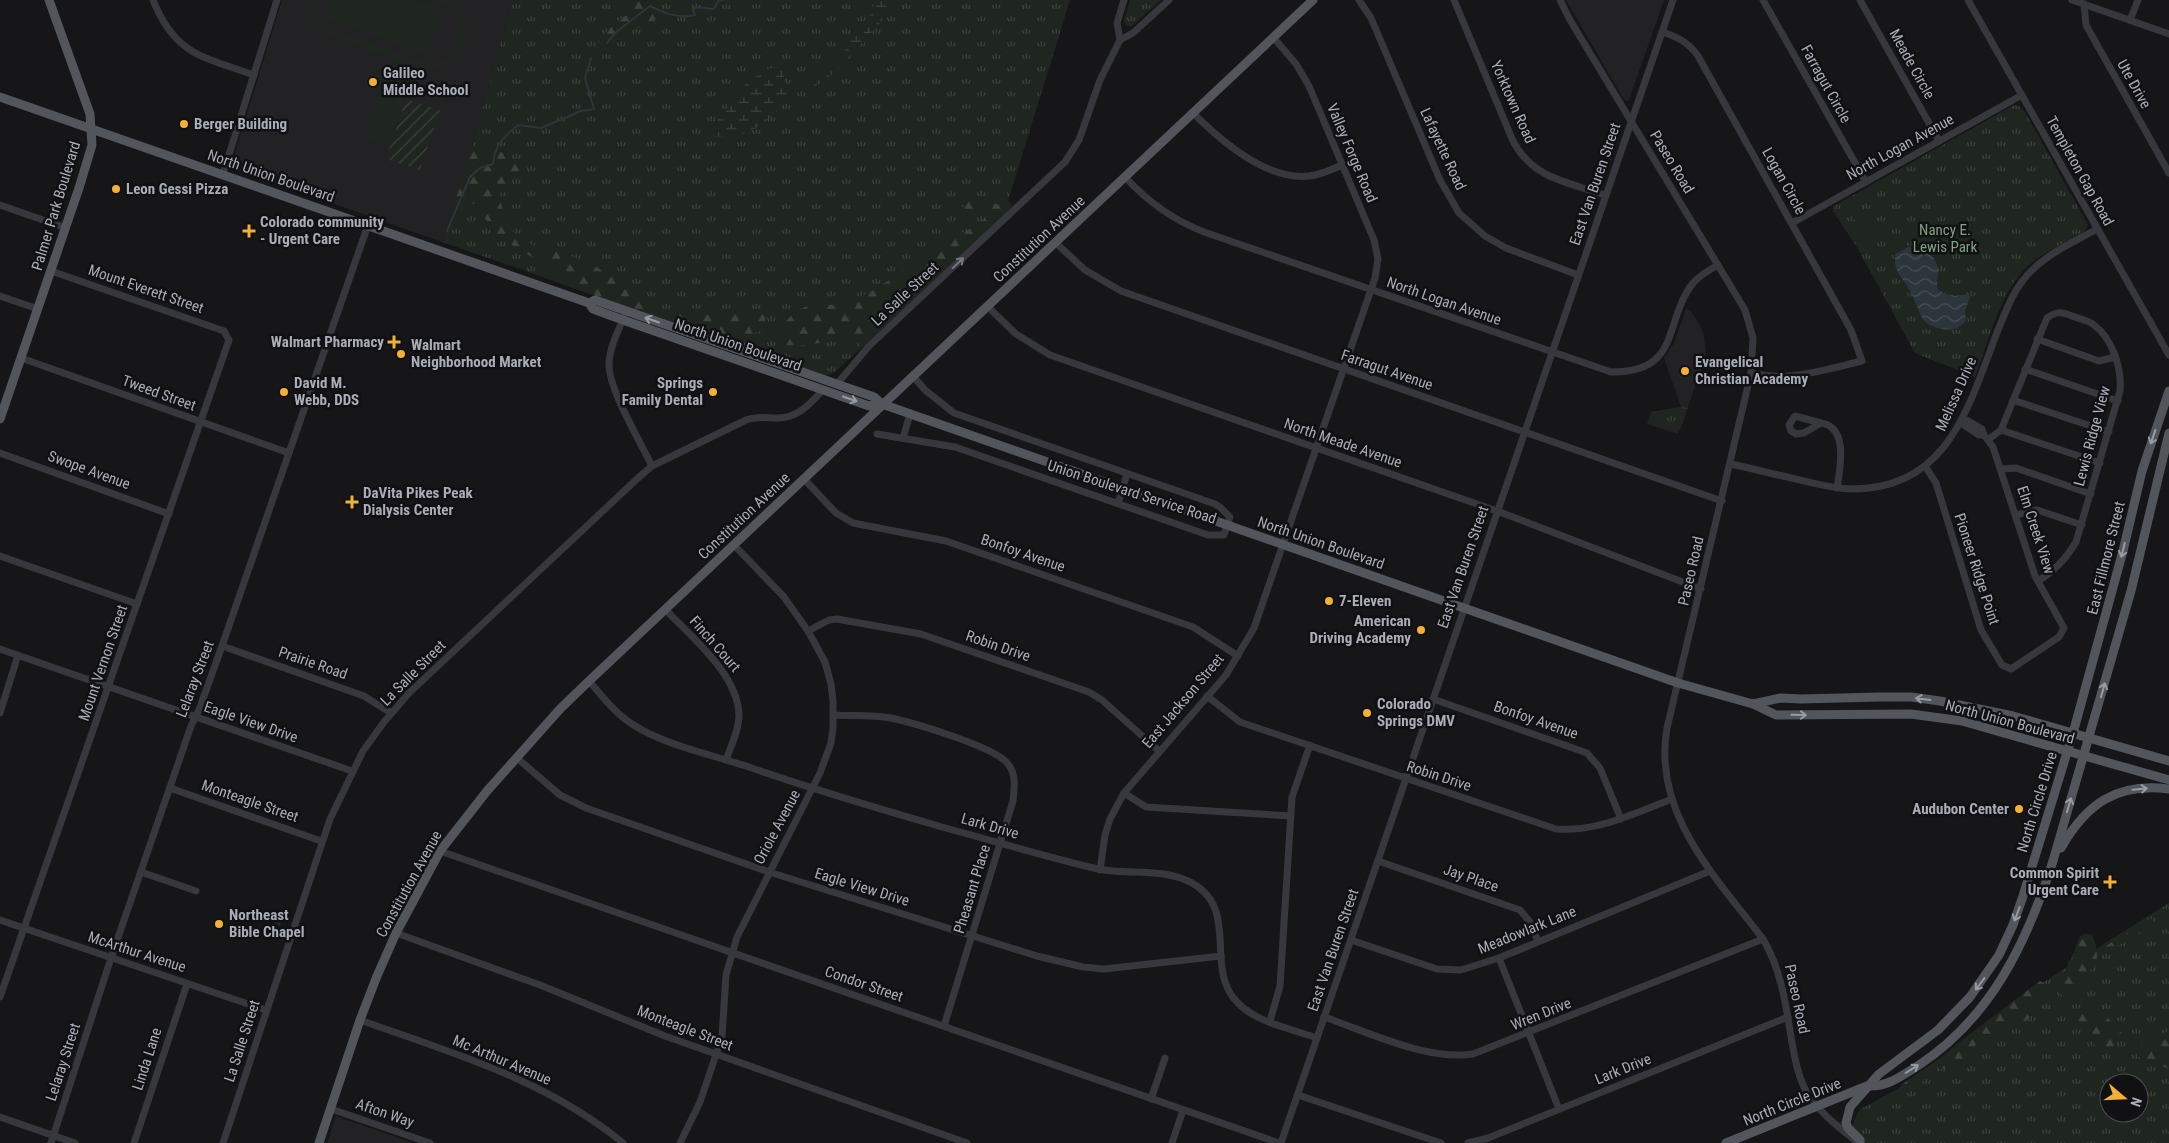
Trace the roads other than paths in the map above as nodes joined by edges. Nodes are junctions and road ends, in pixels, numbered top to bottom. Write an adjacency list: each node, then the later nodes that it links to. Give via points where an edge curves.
1 (49, 0): 27 (main road, Palmer Park Boulevard, via 90,114)
2 (153, 0): 22 (street, via 168,29 188,50)
3 (277, 0): 22 (street)
4 (1124, 0): 21 (street, via 1117,23)
5 (1169, 0): 21 (street, via 1133,33)
6 (1313, 0): 20 (main road, Constitution Avenue)
7 (1359, 0): 43 (street, Lafayette Road, via 1371,18 1440,180 1460,213 1485,236 1506,248)
8 (1454, 0): 34 (street, Yorktown Road, via 1521,156 1539,172)
9 (1560, 0): 26 (street, Paseo Road)
10 (1672, 0): 18 (street, East Van Buren Street)
11 (1763, 0): 33 (street, Farragut Circle)
12 (1860, 0): 28 (street, Meade Circle)
13 (1968, 0): 23 (street, Templeton Gap Road)
14 (2072, 0): 16 (street)
15 (2138, 0): 17 (street)
16 (2084, 4): 17 (street); 31 (street, Ute Drive, via 2086,25)
17 (2130, 20): 19 (street)
18 (1662, 32): 26 (street, East Van Buren Street); 36 (street, Logan Circle, via 1682,39 1698,56)
19 (2169, 34)
20 (1273, 37): 25 (main road, Constitution Avenue); 29 (street, Valley Forge Road, via 1303,75)
21 (1120, 40): 61 (street, La Salle Street, one-way to 21, via 869,346 1065,162 1079,140 1102,74)
22 (254, 75): 30 (street)
23 (2022, 95): 28 (street, North Logan Avenue); 39 (street, Templeton Gap Road)
24 (0, 96): 27 (main road, North Union Boulevard)
25 (1193, 113): 29 (street, via 1227,144 1276,171 1308,176); 32 (main road, Constitution Avenue)
26 (1632, 120): 34 (street, East Van Buren Street); 41 (street, Paseo Road)
27 (92, 129): 30 (main road, North Union Boulevard); 38 (main road, Palmer Park Boulevard, via 87,166)
28 (1939, 140): 33 (street, North Logan Avenue)
29 (1342, 165): 44 (street, Valley Forge Road, via 1377,249 1377,269)
30 (223, 174): 37 (main road, North Union Boulevard)
31 (2169, 174)
32 (1125, 177): 40 (main road, Constitution Avenue); 44 (street, North Logan Avenue, via 1155,206 1191,227)
33 (1866, 182): 36 (street, North Logan Avenue)
34 (1605, 195): 43 (street, East Van Buren Street)
35 (0, 205): 38 (street)
36 (1792, 223): 59 (street, Logan Circle, via 1851,330 1862,361 1789,377)
37 (368, 225): 46 (main road, North Union Boulevard); 83 (street, Lelaray Street)
38 (66, 228): 42 (main road, Palmer Park Boulevard)
39 (2097, 229): 54 (street, Templeton Gap Road); 70 (street, Melissa Drive, via 2046,258 2020,283 2009,302)
40 (1056, 242): 47 (main road, Constitution Avenue); 57 (street, Farragut Avenue, via 1085,270 1121,291)
41 (1718, 265): 53 (street, North Logan Avenue, via 1692,284 1668,343 1643,367 1611,372); 59 (street, Paseo Road, via 1751,328 1754,348)
42 (51, 271): 48 (main road, Palmer Park Boulevard); 51 (street, Mount Everett Street, via 224,331)
43 (1578, 274): 53 (street, East Van Buren Street)
44 (1371, 290): 53 (street, North Logan Avenue); 57 (street, East Jackson Street)
45 (0, 296): 48 (street)
46 (589, 303): 49 (main road, North Union Boulevard, via 595,300); 50 (main road, North Union Boulevard, via 593,309)
47 (987, 306): 60 (main road, Constitution Avenue); 80 (street, North Meade Avenue, via 1016,334 1050,355)
48 (38, 309): 56 (main road, Palmer Park Boulevard)
49 (626, 311): 50 (street); 61 (main road, North Union Boulevard, one-way to 49)
50 (623, 320): 62 (main road, North Union Boulevard); 86 (street, via 610,353 610,376)
51 (229, 337): 71 (street, Mount Vernon Street)
52 (2037, 339): 55 (street, via 2099,360); 55 (street, Lewis Ridge View, via 2047,318 2055,312 2064,313 2095,326); 58 (street, Lewis Ridge View)
53 (1552, 353): 74 (street, East Van Buren Street)
54 (2169, 355)
55 (2116, 357): 65 (street, Lewis Ridge View, via 2121,382)
56 (21, 358): 66 (main road, Palmer Park Boulevard); 71 (street, Tweed Street)
57 (1344, 369): 74 (street, Farragut Avenue); 80 (street, East Jackson Street)
58 (2025, 369): 64 (street, Lewis Ridge View); 65 (street)
59 (1751, 373): 85 (street, Paseo Road)
60 (913, 376): 67 (main road, Constitution Avenue); 90 (street, Union Boulevard Service Road, via 954,413)
61 (837, 384): 67 (main road, North Union Boulevard, via 874,397)
62 (823, 390): 67 (main road, North Union Boulevard, one-way to 67, via 869,406); 86 (street, La Salle Street, via 809,405 793,415 746,420)
63 (2169, 391): 126 (main road, East Fillmore Street, one-way to 126, via 2142,471)
64 (2013, 400): 73 (street, Lewis Ridge View); 75 (street)
65 (2118, 400): 75 (street, Lewis Ridge View)
66 (3, 403): 69 (main road, Palmer Park Boulevard)
67 (882, 404): 68 (main road, North Union Boulevard); 91 (main road, Constitution Avenue)
68 (910, 414): 79 (street); 93 (main road, North Union Boulevard)
69 (0, 419)
70 (1962, 420): 78 (street, Elm Creek View, via 1982,429); 87 (street, Melissa Drive, via 1942,451)
71 (200, 423): 83 (street, Tweed Street); 98 (street, Mount Vernon Street)
72 (1821, 423): 92 (street, via 1830,428 1841,447)
73 (2001, 430): 78 (street, Lewis Ridge View); 84 (street)
74 (1524, 432): 95 (street, Farragut Avenue); 97 (street, East Van Buren Street)
75 (2109, 432): 84 (street, Lewis Ridge View)
76 (2169, 432): 88 (main road, East Fillmore Street)
77 (876, 434): 79 (street, Union Boulevard Service Road)
78 (1987, 437): 89 (street, Elm Creek View)
79 (903, 438): 96 (street, Union Boulevard Service Road, via 955,447)
80 (1316, 448): 97 (street, North Meade Avenue); 102 (street, East Jackson Street)
81 (2169, 451): 88 (main road)
82 (0, 453): 98 (street, Swope Avenue)
83 (289, 453): 112 (street, Lelaray Street)
84 (2100, 463): 94 (street, Lewis Ridge View)
85 (1730, 464): 92 (street, Melissa Drive); 95 (street, Paseo Road)
86 (652, 466): 123 (street, La Salle Street)
87 (1925, 466): 92 (street, Melissa Drive, via 1906,477 1876,487); 111 (street, Pioneer Ridge Point, via 1936,484 1981,630 2002,665 2011,668 2059,638)
88 (2160, 469): 127 (main road, East Fillmore Street, one-way to 88, via 2142,550)
89 (2002, 470): 94 (street, via 2016,468); 99 (street, Elm Creek View)
90 (1127, 474): 93 (street); 101 (street, Union Boulevard Service Road, via 1221,508 1230,517)
91 (804, 479): 103 (main road, Constitution Avenue); 115 (street, Bonfoy Avenue, via 836,513 853,523 946,541 1193,627)
92 (1837, 488)
93 (1122, 489): 96 (street); 101 (main road, North Union Boulevard)
94 (2091, 494): 100 (street, Lewis Ridge View)
95 (1722, 501): 106 (street, Paseo Road)
96 (1118, 503): 101 (street, Union Boulevard Service Road, via 1214,536 1224,534)
97 (1497, 511): 106 (street, North Meade Avenue); 108 (street, East Van Buren Street)
98 (169, 514): 107 (street, Mount Vernon Street)
99 (2016, 515): 100 (street, via 2037,510); 105 (street, Elm Creek View)
100 (2082, 525): 105 (street, Lewis Ridge View, via 2065,559)
101 (1228, 526): 102 (main road, North Union Boulevard)
102 (1283, 544): 108 (main road, North Union Boulevard); 115 (street, East Jackson Street, via 1254,628)
103 (734, 545): 109 (main road, Constitution Avenue); 110 (street, Oriole Avenue, via 784,597)
104 (0, 556): 107 (street)
105 (2038, 581): 111 (street, Elm Creek View, via 2063,625)
106 (1701, 589): 117 (street, Paseo Road)
107 (137, 604): 118 (street, Mount Vernon Street)
108 (1464, 608): 117 (main road, North Union Boulevard); 120 (street, East Van Buren Street)
109 (665, 609): 116 (main road, Constitution Avenue); 133 (street, Finch Court, via 734,688 739,717)
110 (808, 631): 124 (street, Oriole Avenue, via 826,666); 130 (street, Robin Drive, via 837,619 930,637 1095,695)
111 (2063, 631)
112 (222, 646): 123 (street, Prairie Road, via 364,696); 125 (street, Lelaray Street)
113 (0, 648): 114 (street, Eagle View Drive)
114 (18, 655): 118 (street, Eagle View Drive); 122 (street)
115 (1238, 656): 119 (street, East Jackson Street)
116 (589, 681): 132 (main road, Constitution Avenue); 133 (street, Lark Drive, via 631,723 659,737)
117 (1678, 683): 121 (main road, North Union Boulevard); 142 (street, Paseo Road, via 1666,739)
118 (110, 686): 125 (street, Eagle View Drive); 156 (street, Mount Vernon Street)
119 (1207, 696): 128 (street, Robin Drive, via 1240,722); 130 (street, East Jackson Street)
120 (1433, 699): 136 (street, East Van Buren Street); 144 (street, Bonfoy Avenue, via 1587,753 1600,768)
121 (1753, 704): 126 (main road, North Union Boulevard, one-way to 121, via 1970,706 1911,697 1781,698); 129 (main road, North Union Boulevard, one-way to 129, via 1776,714 1801,716 1879,713 1936,716)
122 (0, 713)
123 (391, 713): 135 (street, La Salle Street)
124 (834, 715): 139 (street, Oriole Avenue, via 831,743); 146 (street, Pheasant Place, via 877,716 904,721 1002,758 1009,765 1015,786)
125 (196, 717): 135 (street, Eagle View Drive); 138 (street, Lelaray Street)
126 (2072, 733): 127 (main road, North Union Boulevard); 129 (main road, North Circle Drive)
127 (2089, 737): 131 (main road, East Fillmore Street); 134 (main road, North Union Boulevard)
128 (1310, 745): 136 (street, Robin Drive); 143 (street, via 1292,797)
129 (2067, 750): 131 (main road, North Union Boulevard); 178 (main road, North Circle Drive, one-way to 178, via 2023,896 1999,955 1970,997 1950,1018)
130 (1160, 751): 141 (street, East Jackson Street)
131 (2084, 755): 137 (main road, North Union Boulevard); 149 (main road, North Circle Drive, one-way to 131)
132 (517, 758): 147 (main road, Constitution Avenue); 153 (street, Eagle View Drive, via 574,803)
133 (726, 760): 139 (street, Lark Drive)
134 (2169, 761)
135 (352, 771): 145 (street, La Salle Street)
136 (1406, 780): 144 (street, Robin Drive, via 1556,829 1593,828); 148 (street, East Van Buren Street)
137 (2169, 780)
138 (170, 788): 145 (street, Monteagle Street); 152 (street, Lelaray Street)
139 (813, 789): 146 (street, Lark Drive); 153 (street, Oriole Avenue)
140 (2169, 790): 149 (main road, one-way to 140, via 2072,830 2093,806 2131,789)
141 (1124, 793): 143 (street, via 1146,807); 150 (street, East Jackson Street, via 1105,834)
142 (1672, 799): 144 (street, Robin Drive); 151 (street, Paseo Road, via 1693,847)
143 (1291, 816): 172 (street, via 1280,986)
144 (1620, 819)
145 (321, 841): 168 (street, La Salle Street)
146 (1001, 843): 150 (street, Lark Drive); 158 (street, Pheasant Place)
147 (440, 851): 157 (main road, Constitution Avenue); 162 (street, Condor Street)
148 (1378, 861): 160 (street, East Van Buren Street); 161 (street, Jay Place, via 1520,910 1530,922)
149 (2053, 861): 178 (main road, North Circle Drive, one-way to 149, via 1890,1083 1927,1060 1981,1008 2012,965 2040,902)
150 (1100, 870): 163 (street, Lark Drive, via 1169,876 1198,886 1207,894 1218,915)
151 (1710, 871): 159 (street, Paseo Road); 161 (street, Meadowlark Lane)
152 (141, 872): 154 (street); 164 (street, Lelaray Street)
153 (768, 872): 158 (street, Eagle View Drive); 162 (street, Oriole Avenue)
154 (196, 891)
155 (0, 920): 156 (street, McArthur Avenue)
156 (24, 929): 164 (street, McArthur Avenue); 167 (street, Mount Vernon Street)
157 (396, 933): 171 (main road, Constitution Avenue); 176 (street, Monteagle Street, via 540,985)
158 (972, 935): 163 (street, Eagle View Drive, via 1094,970); 173 (street, Pheasant Place)
159 (1763, 939): 170 (street, Paseo Road, via 1777,968); 174 (street, Wren Drive)
160 (1350, 940): 165 (street, Meadowlark Lane, via 1449,971); 169 (street, East Van Buren Street)
161 (1538, 941): 165 (street, Meadowlark Lane)
162 (732, 952): 173 (street, Condor Street); 176 (street, Oriole Avenue, via 726,975 724,1030)
163 (1221, 956): 172 (street, Lark Drive, via 1223,981 1229,993 1245,1010)
164 (111, 958): 166 (street, McArthur Avenue); 186 (street, Lelaray Street)
165 (1499, 958): 174 (street)
166 (187, 984): 168 (street, McArthur Avenue); 188 (street, Linda Lane)
167 (0, 997)
168 (266, 1010): 189 (street, La Salle Street)
169 (1324, 1017): 174 (street, Wren Drive, via 1418,1050 1446,1056 1473,1054); 175 (street, East Van Buren Street)
170 (1788, 1017): 181 (street, Paseo Road, via 1798,1070); 183 (street, Lark Drive)
171 (360, 1020): 182 (main road, Constitution Avenue); 192 (street, Mc Arthur Avenue, via 517,1078 580,1112)
172 (1270, 1021): 175 (street, Lark Drive)
173 (944, 1026): 180 (street, Condor Street)
174 (1529, 1033): 183 (street)
175 (1317, 1038): 179 (street, East Van Buren Street)
176 (716, 1055): 193 (street, Oriole Avenue, via 700,1102); 194 (street, Monteagle Street)
177 (1165, 1058): 180 (street)
178 (1867, 1086): 181 (main road, North Circle Drive); 200 (main road, via 1850,1106 1846,1118 1848,1128 1860,1140)
179 (1298, 1095): 196 (street, East Van Buren Street); 197 (street)
180 (1151, 1099): 184 (street, Condor Street)
181 (1817, 1107): 199 (main road, North Circle Drive); 200 (street, Paseo Road)
182 (331, 1109): 190 (main road, Constitution Avenue); 191 (street, Afton Way)
183 (1559, 1109): 198 (street, Lark Drive)
184 (1183, 1110): 195 (street); 196 (street, Condor Street)
185 (0, 1117): 186 (street)
186 (52, 1139): 187 (street)
187 (75, 1143)
188 (134, 1143)
189 (223, 1143)
190 (319, 1143)
191 (430, 1143)
192 (623, 1143)
193 (680, 1143)
194 (967, 1143)
195 (1172, 1143)
196 (1280, 1143)
197 (1441, 1143)
198 (1468, 1143)
199 (1726, 1143)
200 (1859, 1143)

